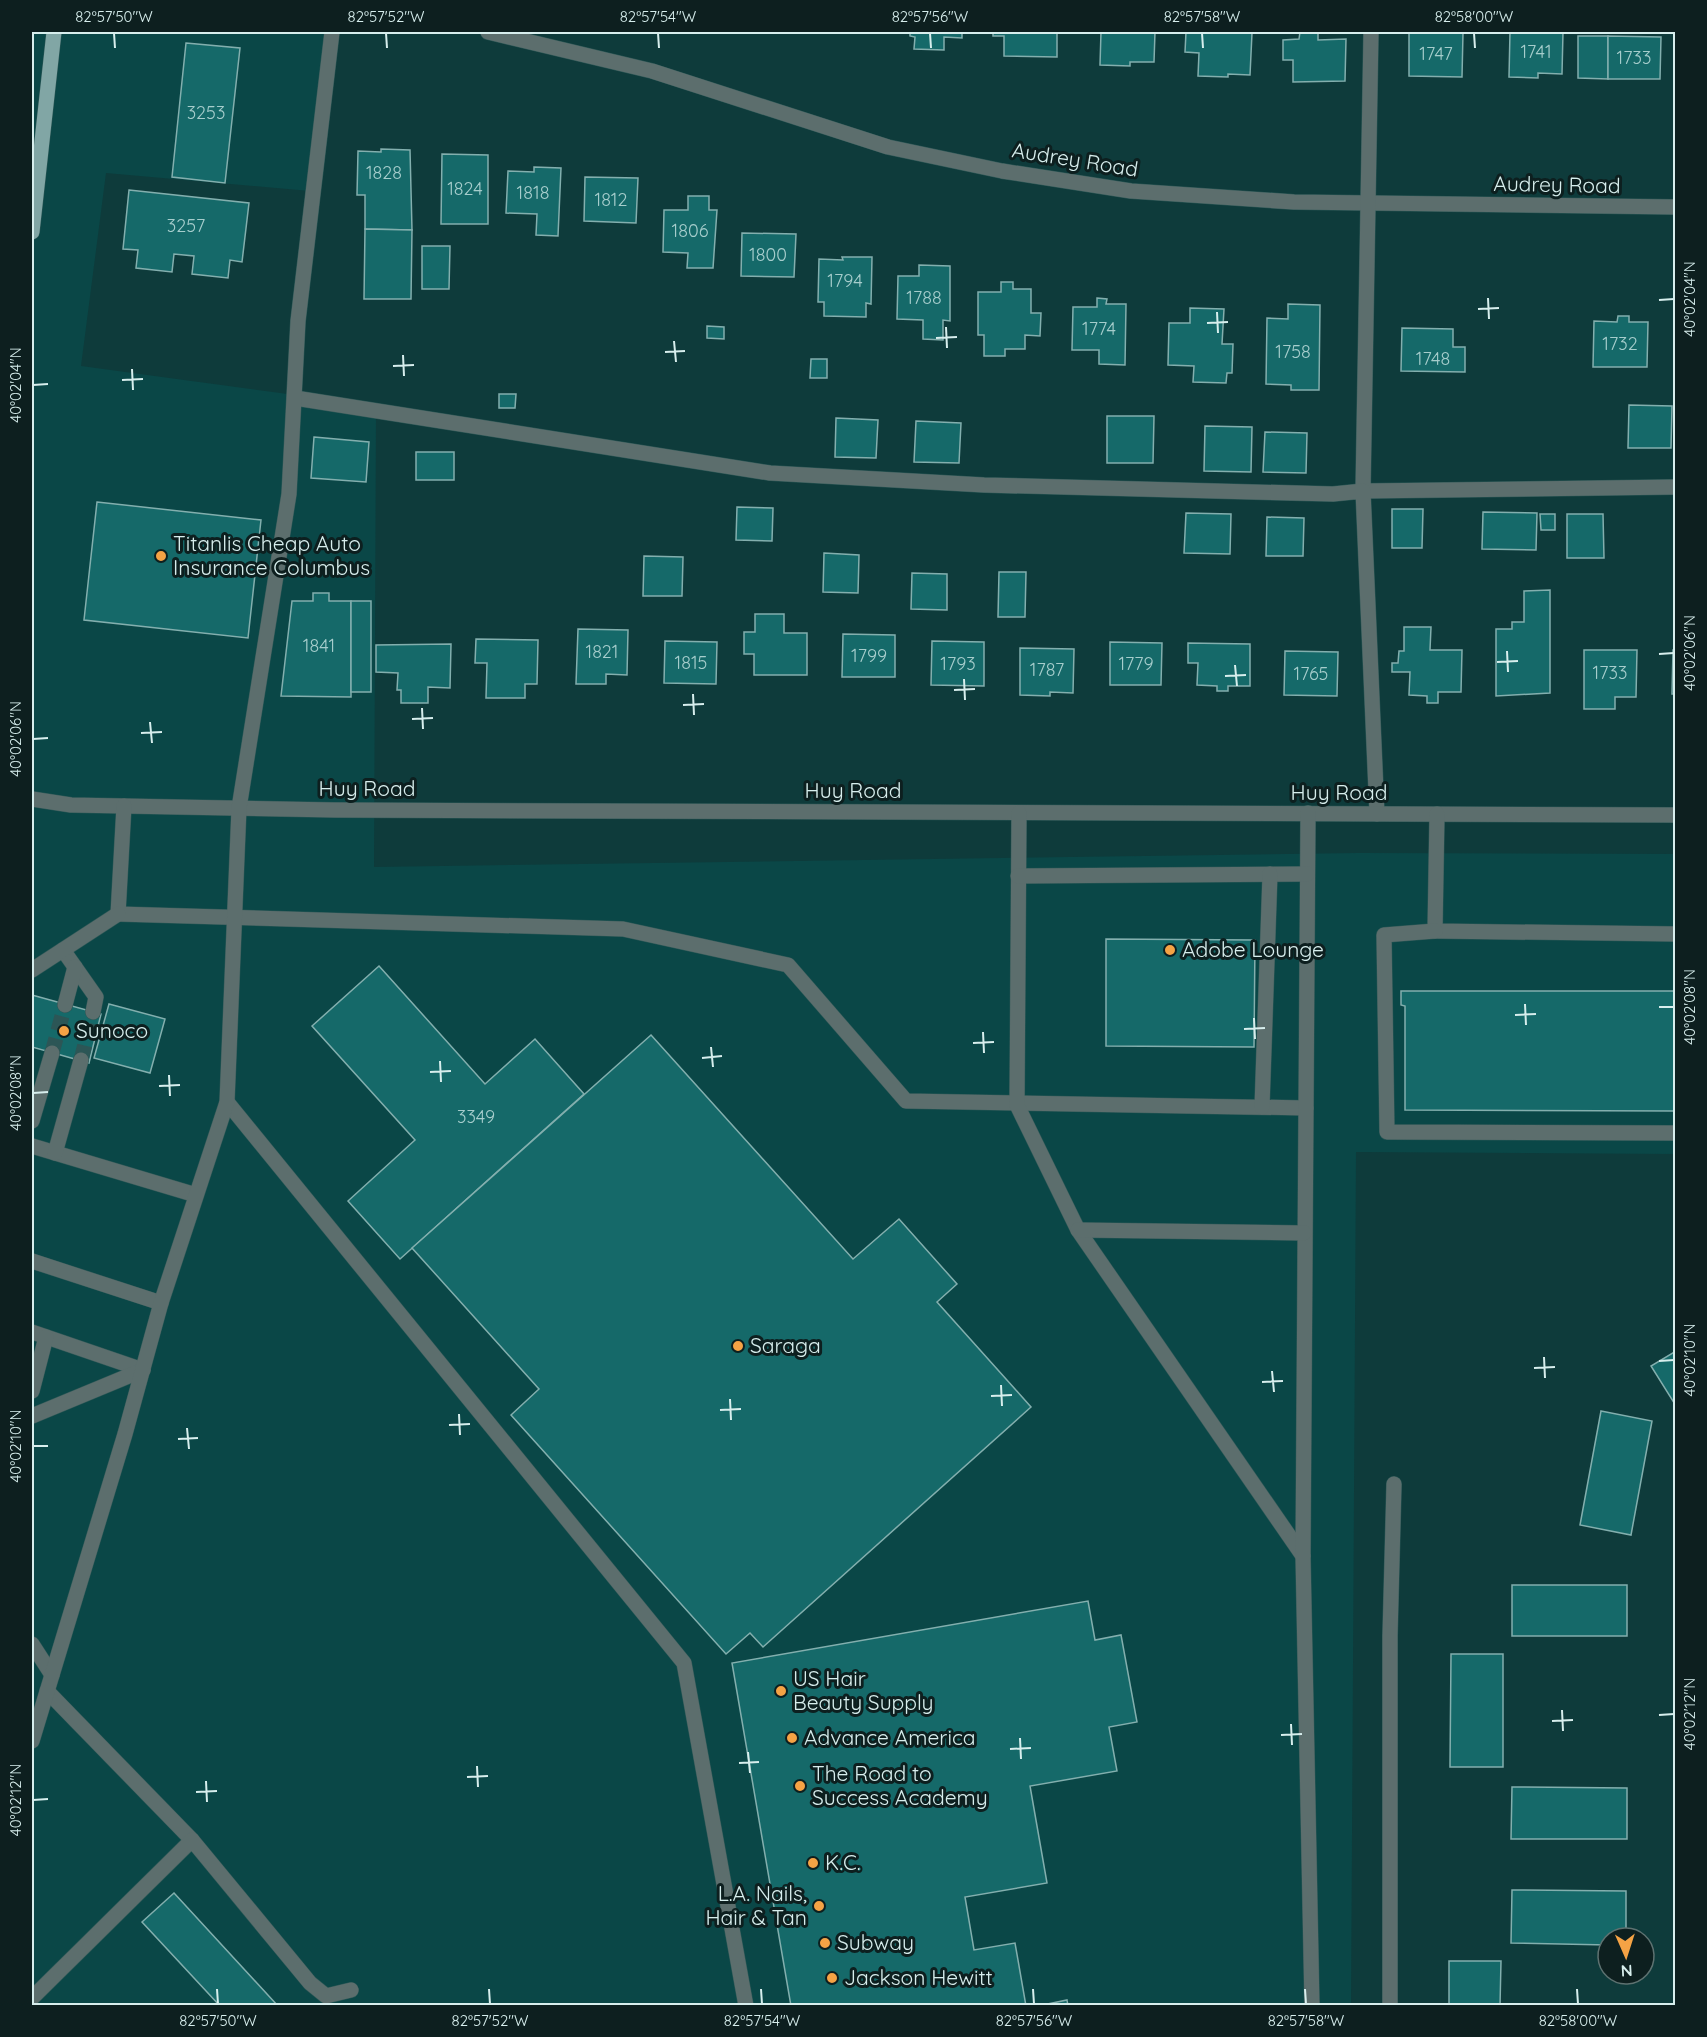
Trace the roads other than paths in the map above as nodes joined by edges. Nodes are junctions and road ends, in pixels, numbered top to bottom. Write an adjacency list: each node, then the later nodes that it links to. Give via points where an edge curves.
1 (54, 32): 8 (main road)
2 (332, 32): 9 (street, via 298,321)
3 (490, 32): 5 (street, Audrey Road)
4 (1371, 32): 6 (street)
5 (535, 37): 6 (street, Audrey Road, via 888,147 1002,171 1131,191)
6 (1369, 203): 7 (street, Audrey Road); 11 (street)
7 (1676, 207)
8 (32, 232)
9 (295, 398): 11 (street, via 771,473 984,485); 14 (street, via 289,494)
10 (1676, 487): 11 (street)
11 (1363, 491): 17 (street)
12 (32, 799): 13 (street, Huy Road, via 71,805)
13 (124, 806): 14 (street, Huy Road); 23 (street)
14 (239, 808): 15 (street, Huy Road); 24 (street)
15 (1019, 813): 16 (street, Huy Road); 22 (street)
16 (1308, 813): 17 (street, Huy Road); 21 (street)
17 (1377, 814): 18 (street, Huy Road)
18 (1437, 814): 19 (street, Huy Road); 25 (street)
19 (1676, 815)
20 (1270, 874): 21 (street); 22 (street); 36 (street)
21 (1308, 874): 37 (street)
22 (1018, 876): 35 (street)
23 (117, 914): 24 (street); 27 (street)
24 (235, 916): 34 (street); 35 (street, via 622,929 788,965 906,1101)
25 (1435, 932): 26 (street); 39 (street, via 1384,935 1387,1132)
26 (1676, 934)
27 (63, 950): 28 (street); 29 (street)
28 (75, 967): 30 (street); 31 (street, via 96,997)
29 (32, 970)
30 (64, 1005)
31 (93, 1012)
32 (52, 1053): 38 (street)
33 (81, 1060): 41 (street)
34 (227, 1102): 42 (street); 60 (street, via 684,1663)
35 (1017, 1105): 36 (street); 43 (street)
36 (1262, 1107): 37 (street)
37 (1306, 1108): 44 (street)
38 (32, 1120)
39 (1676, 1133)
40 (32, 1146): 41 (street)
41 (55, 1154): 42 (street)
42 (196, 1195): 46 (street)
43 (1078, 1230): 44 (street); 52 (street)
44 (1304, 1233): 52 (street)
45 (32, 1262): 46 (street)
46 (161, 1303): 48 (street)
47 (39, 1335): 48 (street); 49 (street)
48 (143, 1371): 50 (street); 54 (street)
49 (32, 1391)
50 (32, 1416)
51 (1394, 1484): 62 (street)
52 (1303, 1556): 61 (street)
53 (32, 1644): 54 (street)
54 (52, 1675): 55 (street)
55 (47, 1691): 56 (street); 57 (street)
56 (32, 1741)
57 (192, 1840): 58 (street, via 310,1983 326,1996); 59 (street)
58 (351, 1990)
59 (32, 1998)
60 (746, 2006)
61 (1312, 2006)
62 (1390, 2006)

